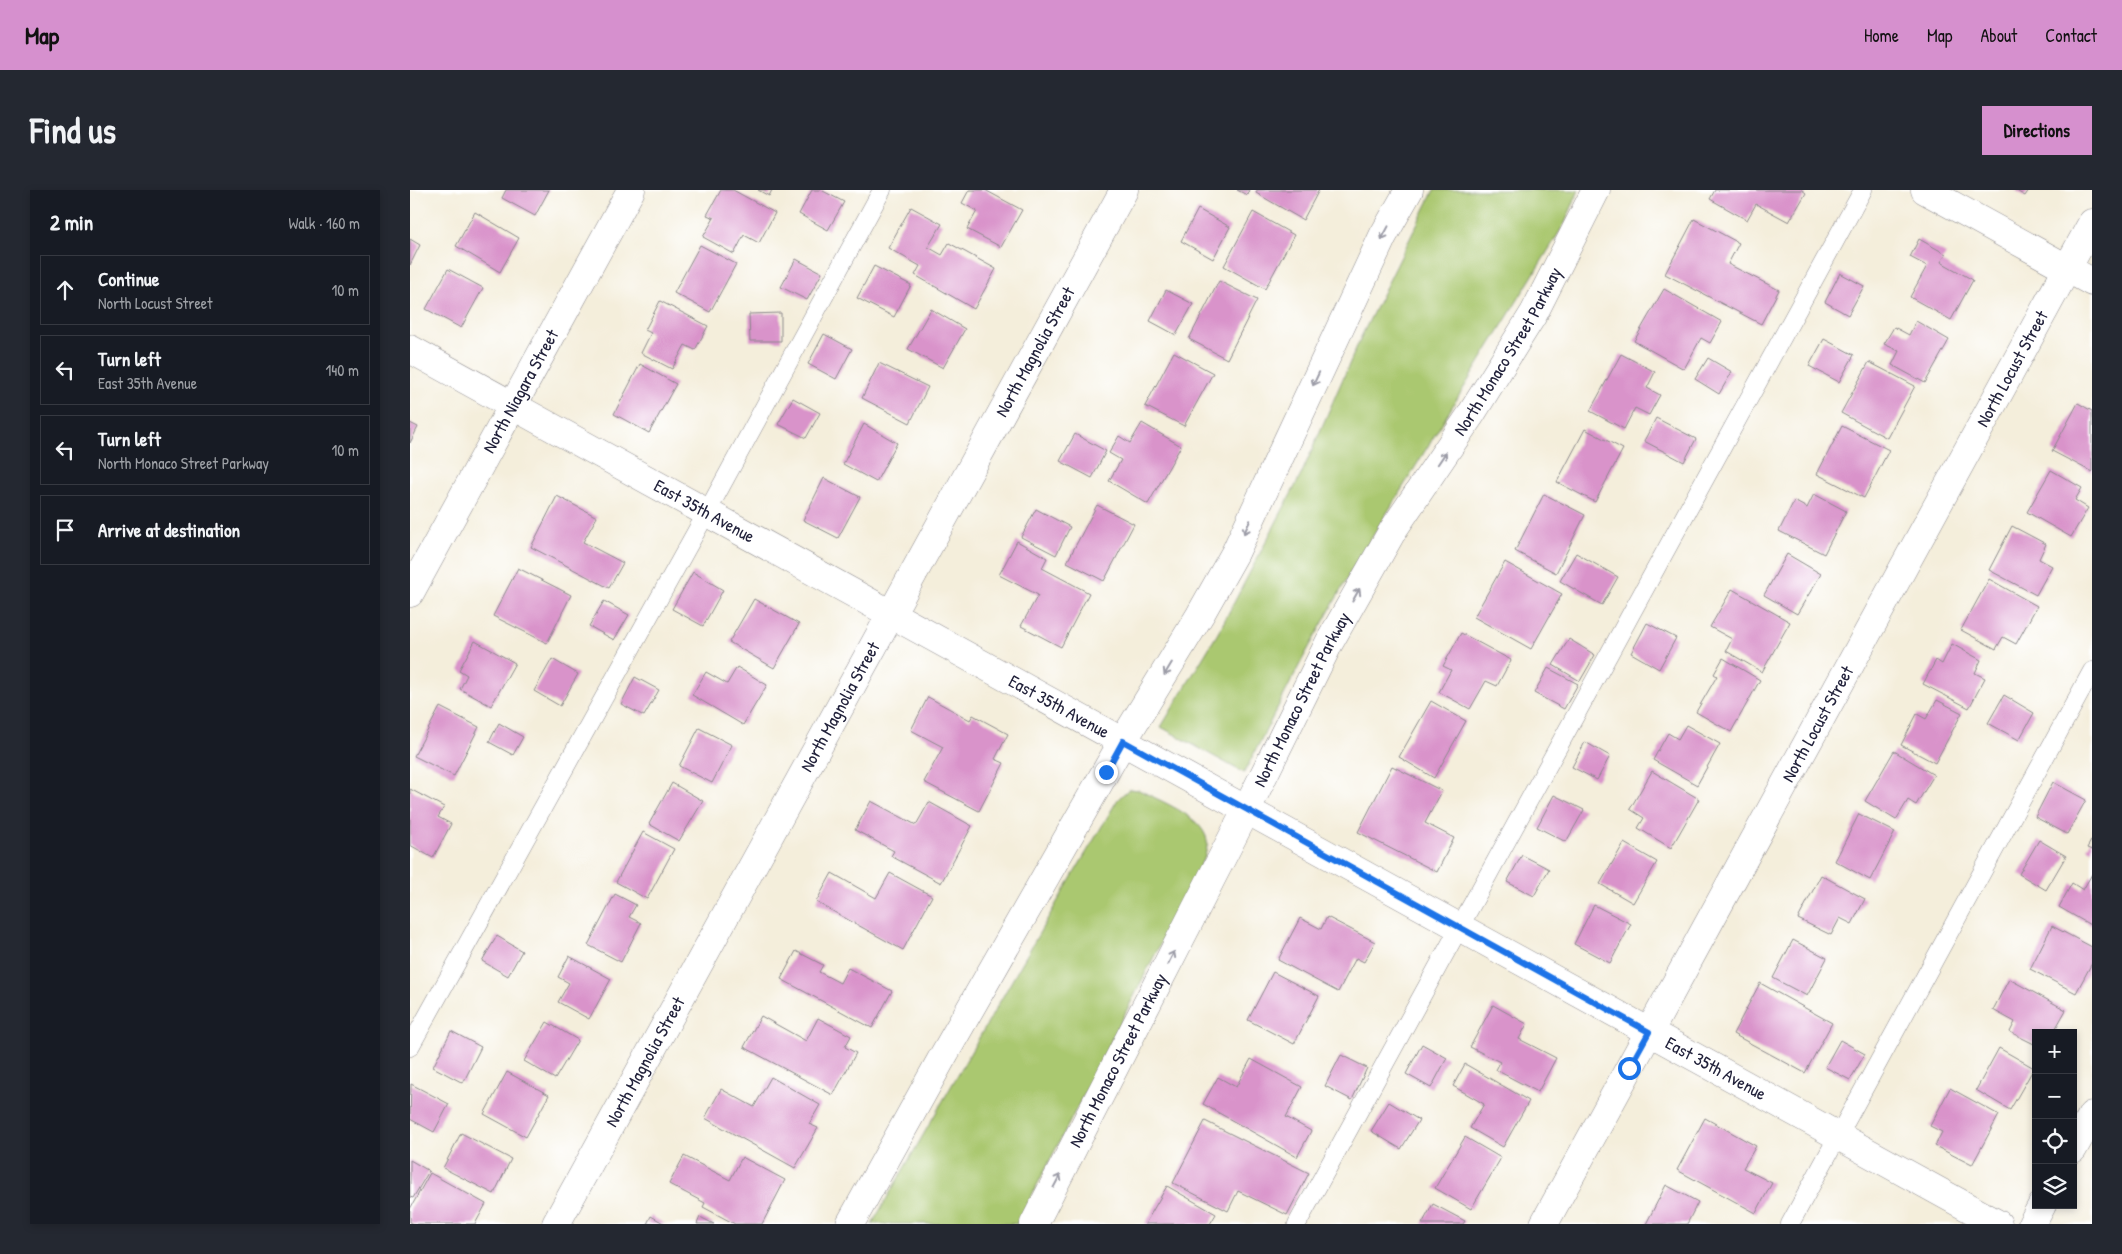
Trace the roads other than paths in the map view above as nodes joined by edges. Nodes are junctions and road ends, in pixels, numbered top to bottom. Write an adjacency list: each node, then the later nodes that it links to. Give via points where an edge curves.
1 (631, 190): 12 (street, North Niagara Street)
2 (882, 190): 13 (lane)
3 (1124, 190): 15 (street, North Magnolia Street)
4 (1409, 190): 17 (street, one-way to 17, via 1383,236 1235,553)
5 (1596, 190): 18 (street, North Monaco Street Parkway, one-way to 5, via 1329,643 1379,554 1534,313)
6 (1863, 190): 19 (lane)
7 (1925, 190): 9 (street)
8 (2092, 223): 9 (street, North Locust Street)
9 (2068, 268): 10 (street); 20 (street, North Locust Street)
10 (2092, 282)
11 (410, 349): 12 (street, East 35th Avenue)
12 (513, 406): 13 (street, East 35th Avenue); 14 (street, North Niagara Street)
13 (707, 512): 15 (street, East 35th Avenue); 21 (lane)
14 (410, 593)
15 (890, 613): 17 (street, East 35th Avenue); 26 (street, North Magnolia Street)
16 (2092, 671): 23 (lane)
17 (1123, 741): 18 (street, East 35th Avenue); 27 (street)
18 (1247, 809): 19 (street, East 35th Avenue); 28 (street, North Monaco Street Parkway, one-way to 18)
19 (1460, 928): 20 (street, East 35th Avenue); 29 (lane)
20 (1649, 1032): 23 (street, East 35th Avenue); 30 (street, North Locust Street)
21 (410, 1047)
22 (2092, 1115): 24 (street)
23 (1838, 1136): 31 (lane); 32 (street, East 35th Avenue)
24 (2077, 1142)
25 (2040, 1209): 33 (street)
26 (556, 1224)
27 (850, 1224)
28 (1034, 1224)
29 (1297, 1224)
30 (1544, 1224)
31 (1790, 1224)
32 (1998, 1224)
33 (2032, 1224)

